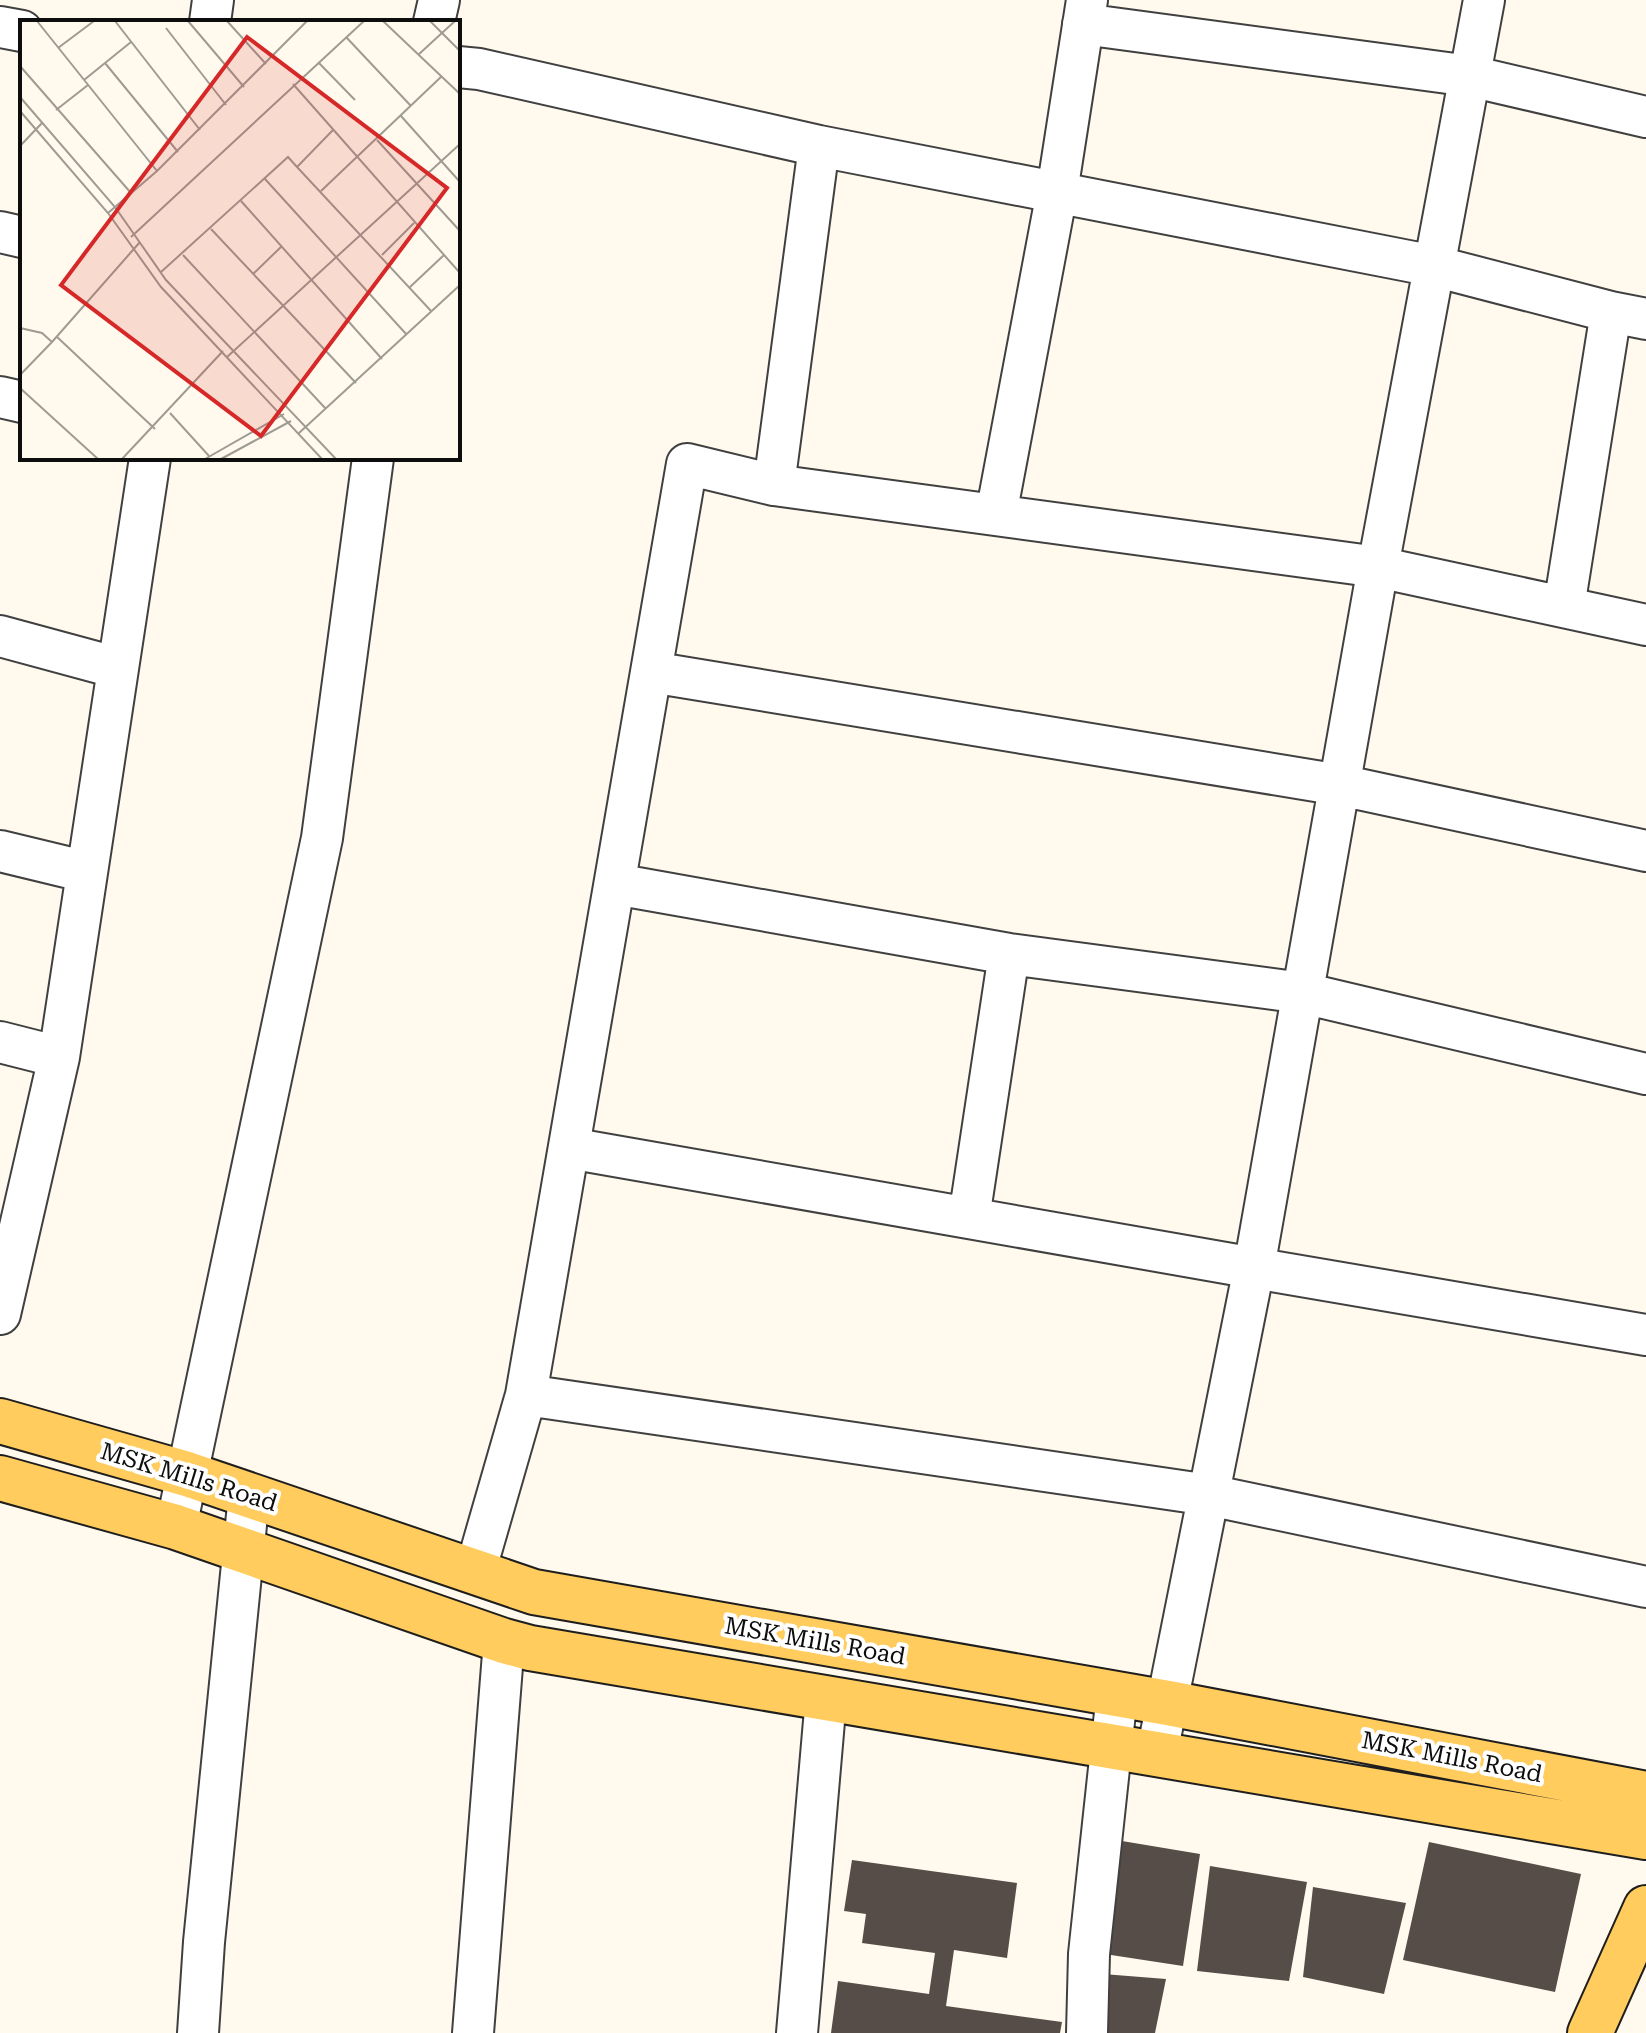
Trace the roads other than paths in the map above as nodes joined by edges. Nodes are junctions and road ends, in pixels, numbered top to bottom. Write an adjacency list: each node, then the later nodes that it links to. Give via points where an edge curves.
1 (213, 0): 5 (street)
2 (439, 0): 6 (street)
3 (1484, 0): 10 (street)
4 (1085, 12): 10 (street); 13 (street)
5 (210, 20)
6 (434, 20)
7 (0, 27): 8 (street)
8 (20, 31)
9 (460, 67): 12 (street)
10 (1470, 76): 11 (street); 16 (street)
11 (1646, 117)
12 (819, 146): 13 (street); 22 (street)
13 (1057, 192): 16 (street); 23 (street)
14 (0, 232): 15 (street)
15 (20, 237)
16 (1434, 266): 17 (street); 24 (street)
17 (1628, 316): 25 (street)
18 (0, 397): 19 (street)
19 (20, 402)
20 (150, 460): 28 (street)
21 (373, 460): 48 (street, via 322,838)
22 (774, 485): 23 (street); 29 (street, via 687,464)
23 (996, 515): 24 (street)
24 (1378, 567): 25 (street); 30 (street)
25 (1564, 607): 26 (street)
26 (1646, 625)
27 (0, 636): 28 (street)
28 (118, 668): 33 (street)
29 (651, 672): 30 (street); 34 (street)
30 (1340, 785): 32 (street); 36 (street)
31 (0, 851): 33 (street)
32 (1646, 851)
33 (87, 872): 38 (street)
34 (615, 884): 35 (street); 40 (street)
35 (1009, 954): 36 (street); 41 (street)
36 (1303, 993): 39 (street); 42 (street)
37 (0, 1042): 38 (street)
38 (59, 1057): 43 (street)
39 (1646, 1074)
40 (569, 1148): 41 (street); 46 (street)
41 (969, 1218): 42 (street)
42 (1254, 1268): 45 (street); 51 (street)
43 (5, 1273): 44 (street)
44 (0, 1314)
45 (1646, 1335)
46 (526, 1395): 51 (street); 54 (street)
47 (0, 1421): 48 (main road, MSK Mills Road)
48 (187, 1474): 50 (main road, MSK Mills Road); 52 (street)
49 (0, 1478): 52 (main road, MSK Mills Road)
50 (249, 1495): 53 (street); 54 (main road, MSK Mills Road)
51 (1209, 1495): 55 (street); 59 (street)
52 (176, 1527): 53 (main road, MSK Mills Road)
53 (245, 1551): 56 (main road, MSK Mills Road); 65 (street)
54 (475, 1572): 57 (main road, MSK Mills Road, via 534,1592)
55 (1646, 1587)
56 (504, 1641): 58 (main road, MSK Mills Road); 66 (street)
57 (1117, 1694): 59 (main road, MSK Mills Road); 60 (street)
58 (826, 1698): 60 (main road, MSK Mills Road); 67 (street)
59 (1168, 1703): 61 (street); 62 (main road, MSK Mills Road)
60 (1112, 1747): 61 (main road, MSK Mills Road); 68 (street, via 1089,1954)
61 (1157, 1753): 63 (main road, MSK Mills Road)
62 (1646, 1794)
63 (1646, 1837)
64 (1646, 1908): 69 (main road)
65 (198, 2033)
66 (473, 2033)
67 (797, 2033)
68 (1087, 2033)
69 (1590, 2033)

